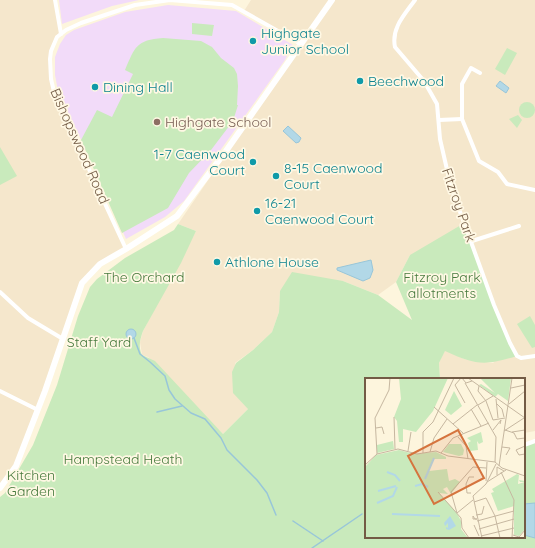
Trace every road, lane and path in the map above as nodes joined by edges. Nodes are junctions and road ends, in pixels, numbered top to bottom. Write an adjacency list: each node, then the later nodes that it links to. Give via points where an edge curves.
1 (55, 0): 4 (street)
2 (332, 0): 5 (main road)
3 (415, 0): 8 (street, Fitzroy Park, via 396,29 395,47 432,93 437,104)
4 (61, 34): 5 (street, via 81,23 129,7 178,1 235,6); 12 (street, Bishopswood Road, via 54,43 50,59 55,96)
5 (300, 44): 12 (main road, via 226,151 177,216)
6 (480, 73): 7 (street, via 471,68 462,84)
7 (462, 119): 8 (street); 9 (street, via 479,160 498,172 507,184)
8 (439, 120): 11 (street, Fitzroy Park, via 440,139 451,187)
9 (535, 190)
10 (519, 226): 11 (street)
11 (472, 241): 15 (street, Fitzroy Park, via 494,305 517,356)
12 (126, 249): 14 (main road, via 100,264 82,283)
13 (0, 292): 14 (street, via 28,318)
14 (63, 339): 17 (main road)
15 (535, 356)
16 (0, 391): 17 (street)
17 (38, 410): 20 (main road, via 16,466)
18 (535, 441): 19 (street)
19 (525, 444)
20 (0, 488)

